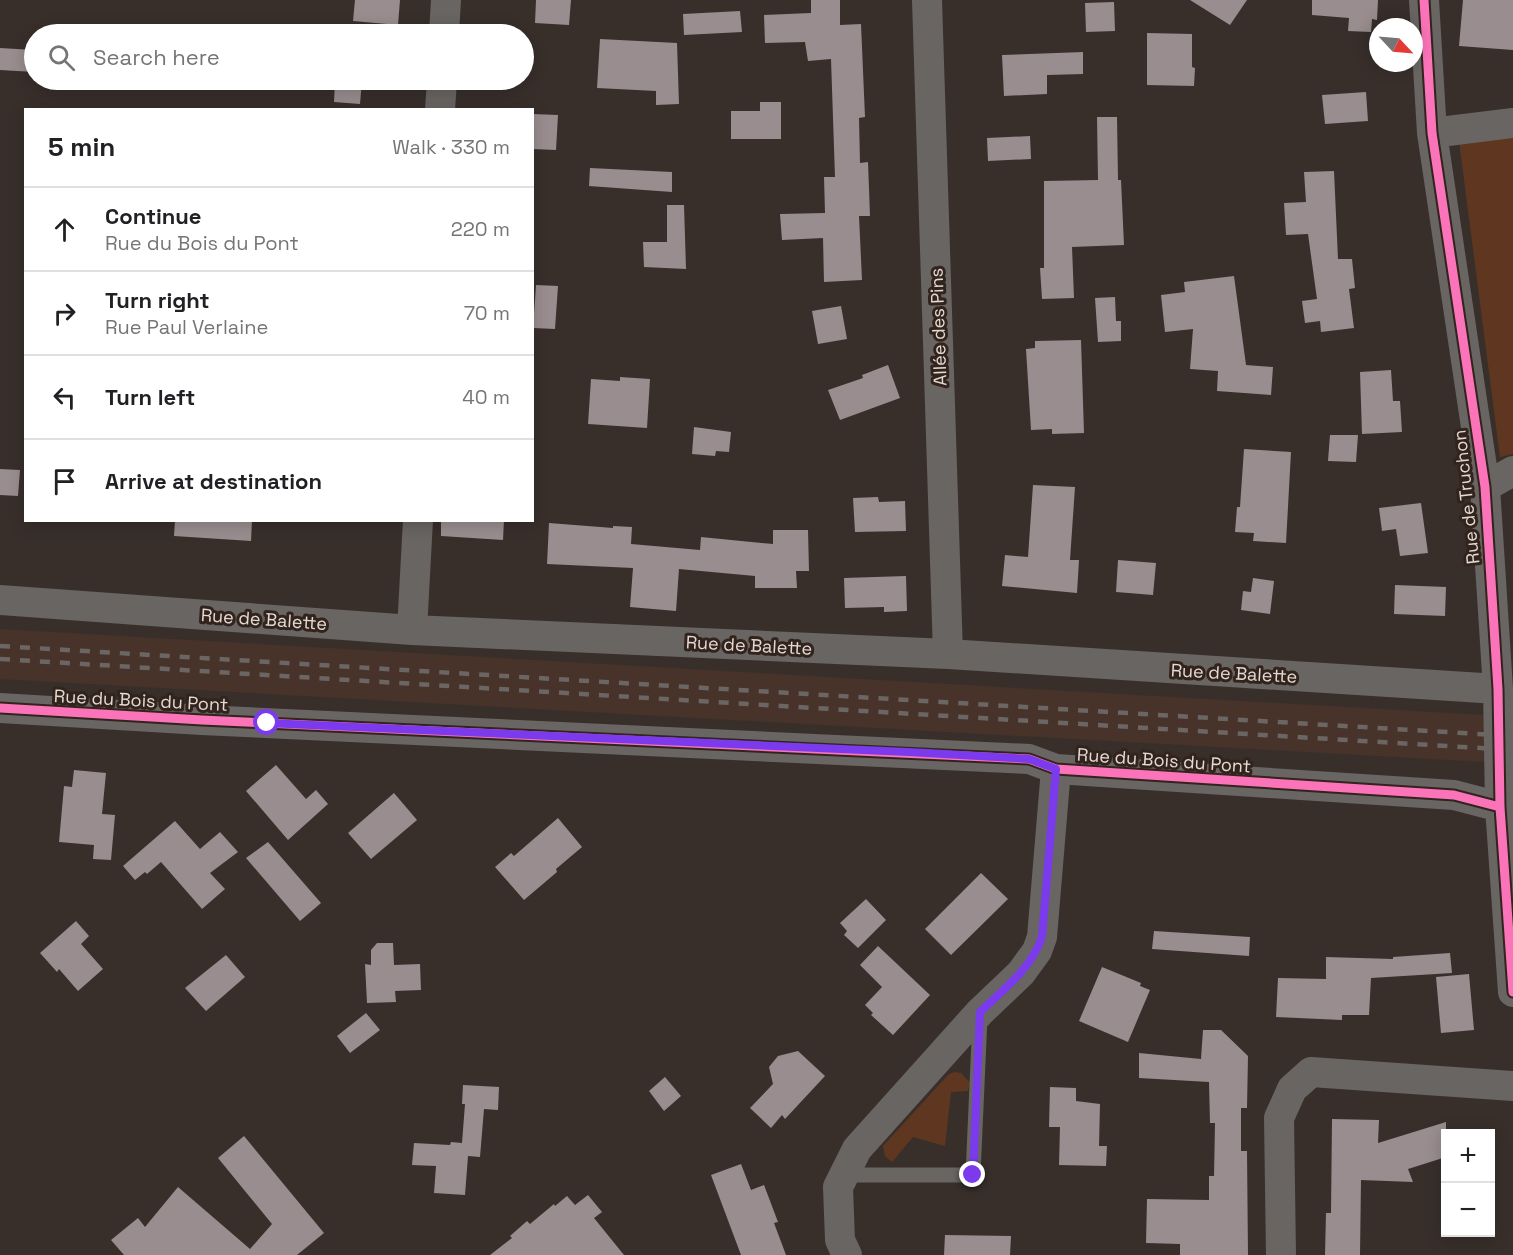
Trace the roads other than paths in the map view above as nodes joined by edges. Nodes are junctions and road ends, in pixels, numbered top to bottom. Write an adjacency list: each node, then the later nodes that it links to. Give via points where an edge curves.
1 (446, 0): 4 (street)
2 (927, 0): 14 (street, Allée des Pins)
3 (1424, 0): 8 (street, Rue de Truchon)
4 (445, 24)
5 (441, 90): 6 (street)
6 (440, 108)
7 (1513, 123): 8 (street)
8 (1432, 133): 10 (street, Rue de Truchon)
9 (1513, 471): 10 (street)
10 (1499, 490): 15 (street, Rue de Truchon)
11 (418, 522): 13 (street)
12 (0, 600): 13 (street, Rue de Balette)
13 (412, 630): 14 (street, Rue de Balette)
14 (948, 654): 15 (street, Rue de Balette)
15 (1498, 689): 18 (street, Rue de Truchon)
16 (0, 708): 17 (street, Rue du Bois du Pont, via 930,753 1029,759)
17 (1056, 769): 18 (street, Rue du Bois du Pont, via 1454,795); 20 (street, via 1042,937 1021,973)
18 (1500, 807): 19 (street, Rue de Truchon)
19 (1513, 992)
20 (980, 1012): 22 (street, via 857,1149); 22 (lane, via 973,1175)
21 (1513, 1086): 24 (street, via 1311,1072 1292,1089 1279,1118)
22 (844, 1175): 23 (street, via 838,1187 840,1240)
23 (847, 1255)
24 (1281, 1255)

